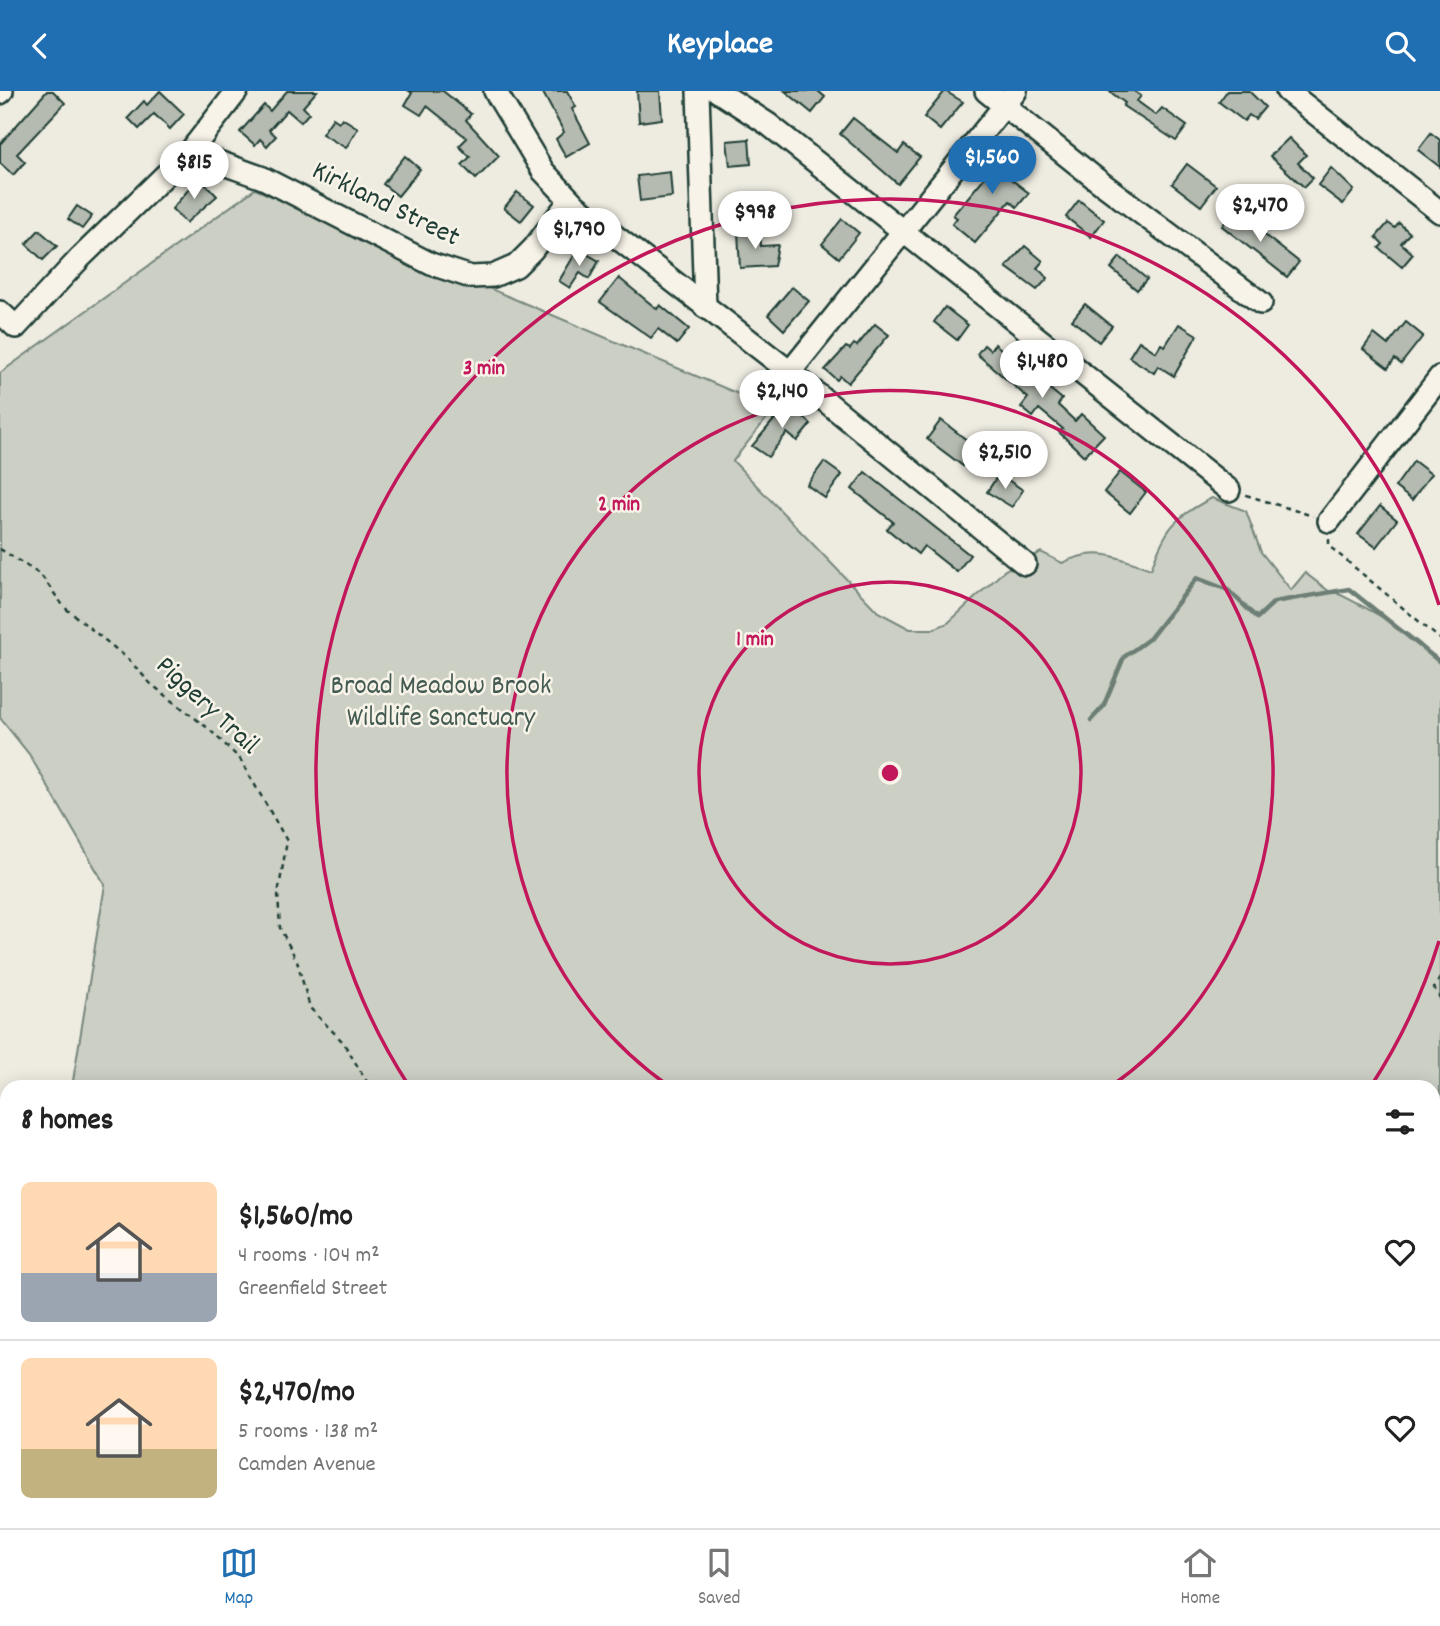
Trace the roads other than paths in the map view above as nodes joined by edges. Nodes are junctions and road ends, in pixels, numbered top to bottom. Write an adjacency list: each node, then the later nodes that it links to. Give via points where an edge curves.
1 (237, 91): 8 (street)
2 (495, 91): 9 (street, via 543,171)
3 (698, 91): 13 (street)
4 (717, 91): 11 (street, via 768,124)
5 (986, 91): 7 (street)
6 (1287, 91): 10 (street)
7 (1010, 99): 11 (street); 12 (street)
8 (196, 144): 9 (street, Kirkland Street, via 210,159 263,178 431,264 471,277 493,276 516,267); 14 (street, via 16,327)
9 (570, 200): 13 (street)
10 (1440, 212)
11 (904, 231): 15 (street); 17 (street)
12 (1261, 303)
13 (705, 307): 15 (street)
14 (0, 312)
15 (790, 372): 19 (street)
16 (1440, 377): 18 (street)
17 (1229, 490)
18 (1329, 521)
19 (1025, 564)

